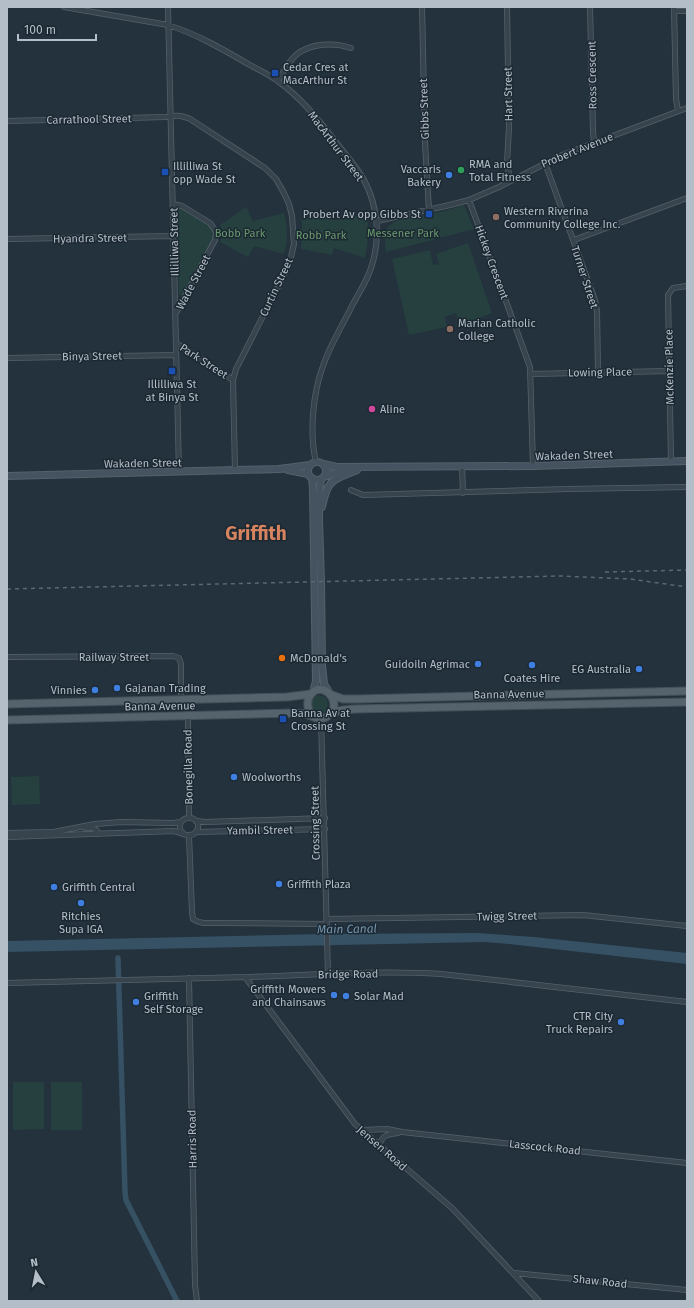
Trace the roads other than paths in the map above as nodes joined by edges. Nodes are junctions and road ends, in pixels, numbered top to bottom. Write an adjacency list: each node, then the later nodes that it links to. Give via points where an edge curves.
1 (64, 7): 8 (street, MacArthur Street)
2 (422, 7): 21 (street, Gibbs Street)
3 (506, 7): 17 (street, Hart Street, via 509,128 507,162)
4 (590, 7): 15 (street, Ross Crescent)
5 (168, 9): 8 (street, Illilliwa Street)
6 (674, 9): 7 (street); 12 (street)
7 (687, 11)
8 (168, 25): 10 (street, MacArthur Street, via 226,52); 13 (street, Illilliwa Street)
9 (351, 48): 10 (street, via 329,45 305,49 295,55)
10 (278, 81): 22 (street, MacArthur Street, via 306,106 359,173 368,189)
11 (687, 108): 12 (street, Probert Avenue)
12 (678, 111): 15 (street, Probert Avenue)
13 (171, 116): 14 (street, Carrathool Street); 20 (street, Illilliwa Street); 34 (street, Curtin Street, via 175,114 190,119 265,168 276,179 284,193 292,216 294,244 291,257)
14 (7, 121)
15 (594, 142): 16 (street, Probert Avenue)
16 (545, 163): 17 (street, Probert Avenue); 25 (street, Turner Street)
17 (510, 181): 19 (street, Probert Avenue)
18 (687, 198): 25 (street)
19 (469, 200): 21 (street, Probert Avenue); 33 (street, Hickey Crescent)
20 (173, 204): 23 (street, Illilliwa Street); 27 (street, Wade Street, via 182,206 210,223 216,234)
21 (429, 210): 22 (street, Probert Avenue)
22 (377, 221): 37 (street, MacArthur Street, via 371,269 323,364 318,383 313,426)
23 (173, 236): 24 (street, Hyandra Street); 27 (street, Illilliwa Street)
24 (7, 239)
25 (574, 240): 32 (street, Turner Street, via 597,311)
26 (687, 286): 31 (street, McKenzie Place, via 673,288 668,295)
27 (176, 314): 28 (street, Illilliwa Street)
28 (176, 343): 29 (street, Illilliwa Street); 34 (street, Park Street)
29 (176, 355): 30 (street, Binya Street); 46 (street, Illilliwa Street)
30 (7, 358)
31 (670, 371): 32 (street, Lowing Place); 35 (street, McKenzie Place)
32 (598, 372): 33 (street, Lowing Place)
33 (531, 374): 41 (street, Hickey Crescent)
34 (233, 380): 44 (street, Curtin Street)
35 (671, 461): 36 (main road, Wakaden Street); 41 (main road, Wakaden Street)
36 (687, 461)
37 (316, 462): 38 (main road); 39 (main road)
38 (323, 464): 42 (main road, Wakaden Street, via 337,467); 49 (main road, via 326,471)
39 (310, 465): 43 (main road, Wakaden Street); 48 (main road)
40 (462, 466): 41 (main road, Wakaden Street); 42 (main road, Wakaden Street); 52 (street)
41 (533, 466)
42 (374, 467): 45 (main road, Wakaden Street)
43 (280, 469): 44 (main road, Wakaden Street); 48 (main road, Wakaden Street)
44 (234, 470): 46 (main road, Wakaden Street)
45 (357, 470): 49 (main road, Wakaden Street, via 339,472); 53 (main road, via 341,476 330,484 326,490)
46 (179, 472): 47 (main road, Wakaden Street)
47 (7, 476)
48 (310, 476): 49 (main road, via 316,480); 56 (main road, via 313,489 316,673 316,685)
49 (323, 478): 53 (main road, via 319,495)
50 (687, 487): 52 (street)
51 (351, 490): 52 (street, via 363,495)
52 (463, 493)
53 (319, 520): 57 (main road, via 322,676)
54 (7, 657): 58 (street, Railway Street, via 173,656 180,658)
55 (687, 691): 57 (main road, Banna Avenue, via 356,699 343,699)
56 (312, 693): 57 (main road, via 321,690); 58 (main road, Banna Avenue, via 287,697); 63 (main road, via 308,706)
57 (330, 694): 61 (main road, via 334,705)
58 (181, 699): 60 (main road, Banna Avenue)
59 (687, 702): 61 (main road, Banna Avenue, via 354,709)
60 (7, 704)
61 (331, 713): 64 (main road)
62 (188, 716): 63 (main road, Banna Avenue, via 293,713); 65 (main road, Banna Avenue); 66 (street, Bonegilla Road)
63 (312, 716): 64 (main road)
64 (321, 719): 67 (street, Crossing Street)
65 (7, 720)
66 (189, 817): 68 (street); 69 (street)
67 (325, 818): 68 (street, Yambil Street); 71 (street, Crossing Street)
68 (196, 821): 73 (street)
69 (181, 822): 70 (street, via 121,822); 75 (street, via 180,827)
70 (64, 829): 72 (street, via 54,832); 74 (street, via 90,828 95,829)
71 (325, 829): 73 (street, Yambil Street); 77 (street, Crossing Street)
72 (7, 832)
73 (196, 832): 75 (street)
74 (97, 834): 75 (street, via 174,832); 76 (street)
75 (186, 835): 77 (street, Twigg Street, via 192,912 196,921)
76 (7, 837)
77 (327, 921): 78 (street, Twigg Street, via 583,915); 79 (street, Crossing Street)
78 (687, 926)
79 (328, 974): 80 (street, Bridge Road); 83 (street, Bridge Road, via 441,974)
80 (246, 977): 81 (street, Bridge Road); 84 (street, Jensen Road)
81 (189, 978): 82 (street, Bridge Road); 90 (street, Harris Road)
82 (7, 983)
83 (687, 1002)
84 (362, 1130): 85 (street, Lasscock Road, via 388,1129); 86 (street, Jensen Road)
85 (402, 1132): 86 (street, Lasscock Road, via 385,1136); 87 (street, Lasscock Road)
86 (378, 1146): 88 (street, Jensen Road, via 452,1208)
87 (687, 1163)
88 (514, 1273): 89 (street, Shaw Road); 91 (street, Jensen Road)
89 (687, 1290)
90 (197, 1301)
91 (540, 1301)

